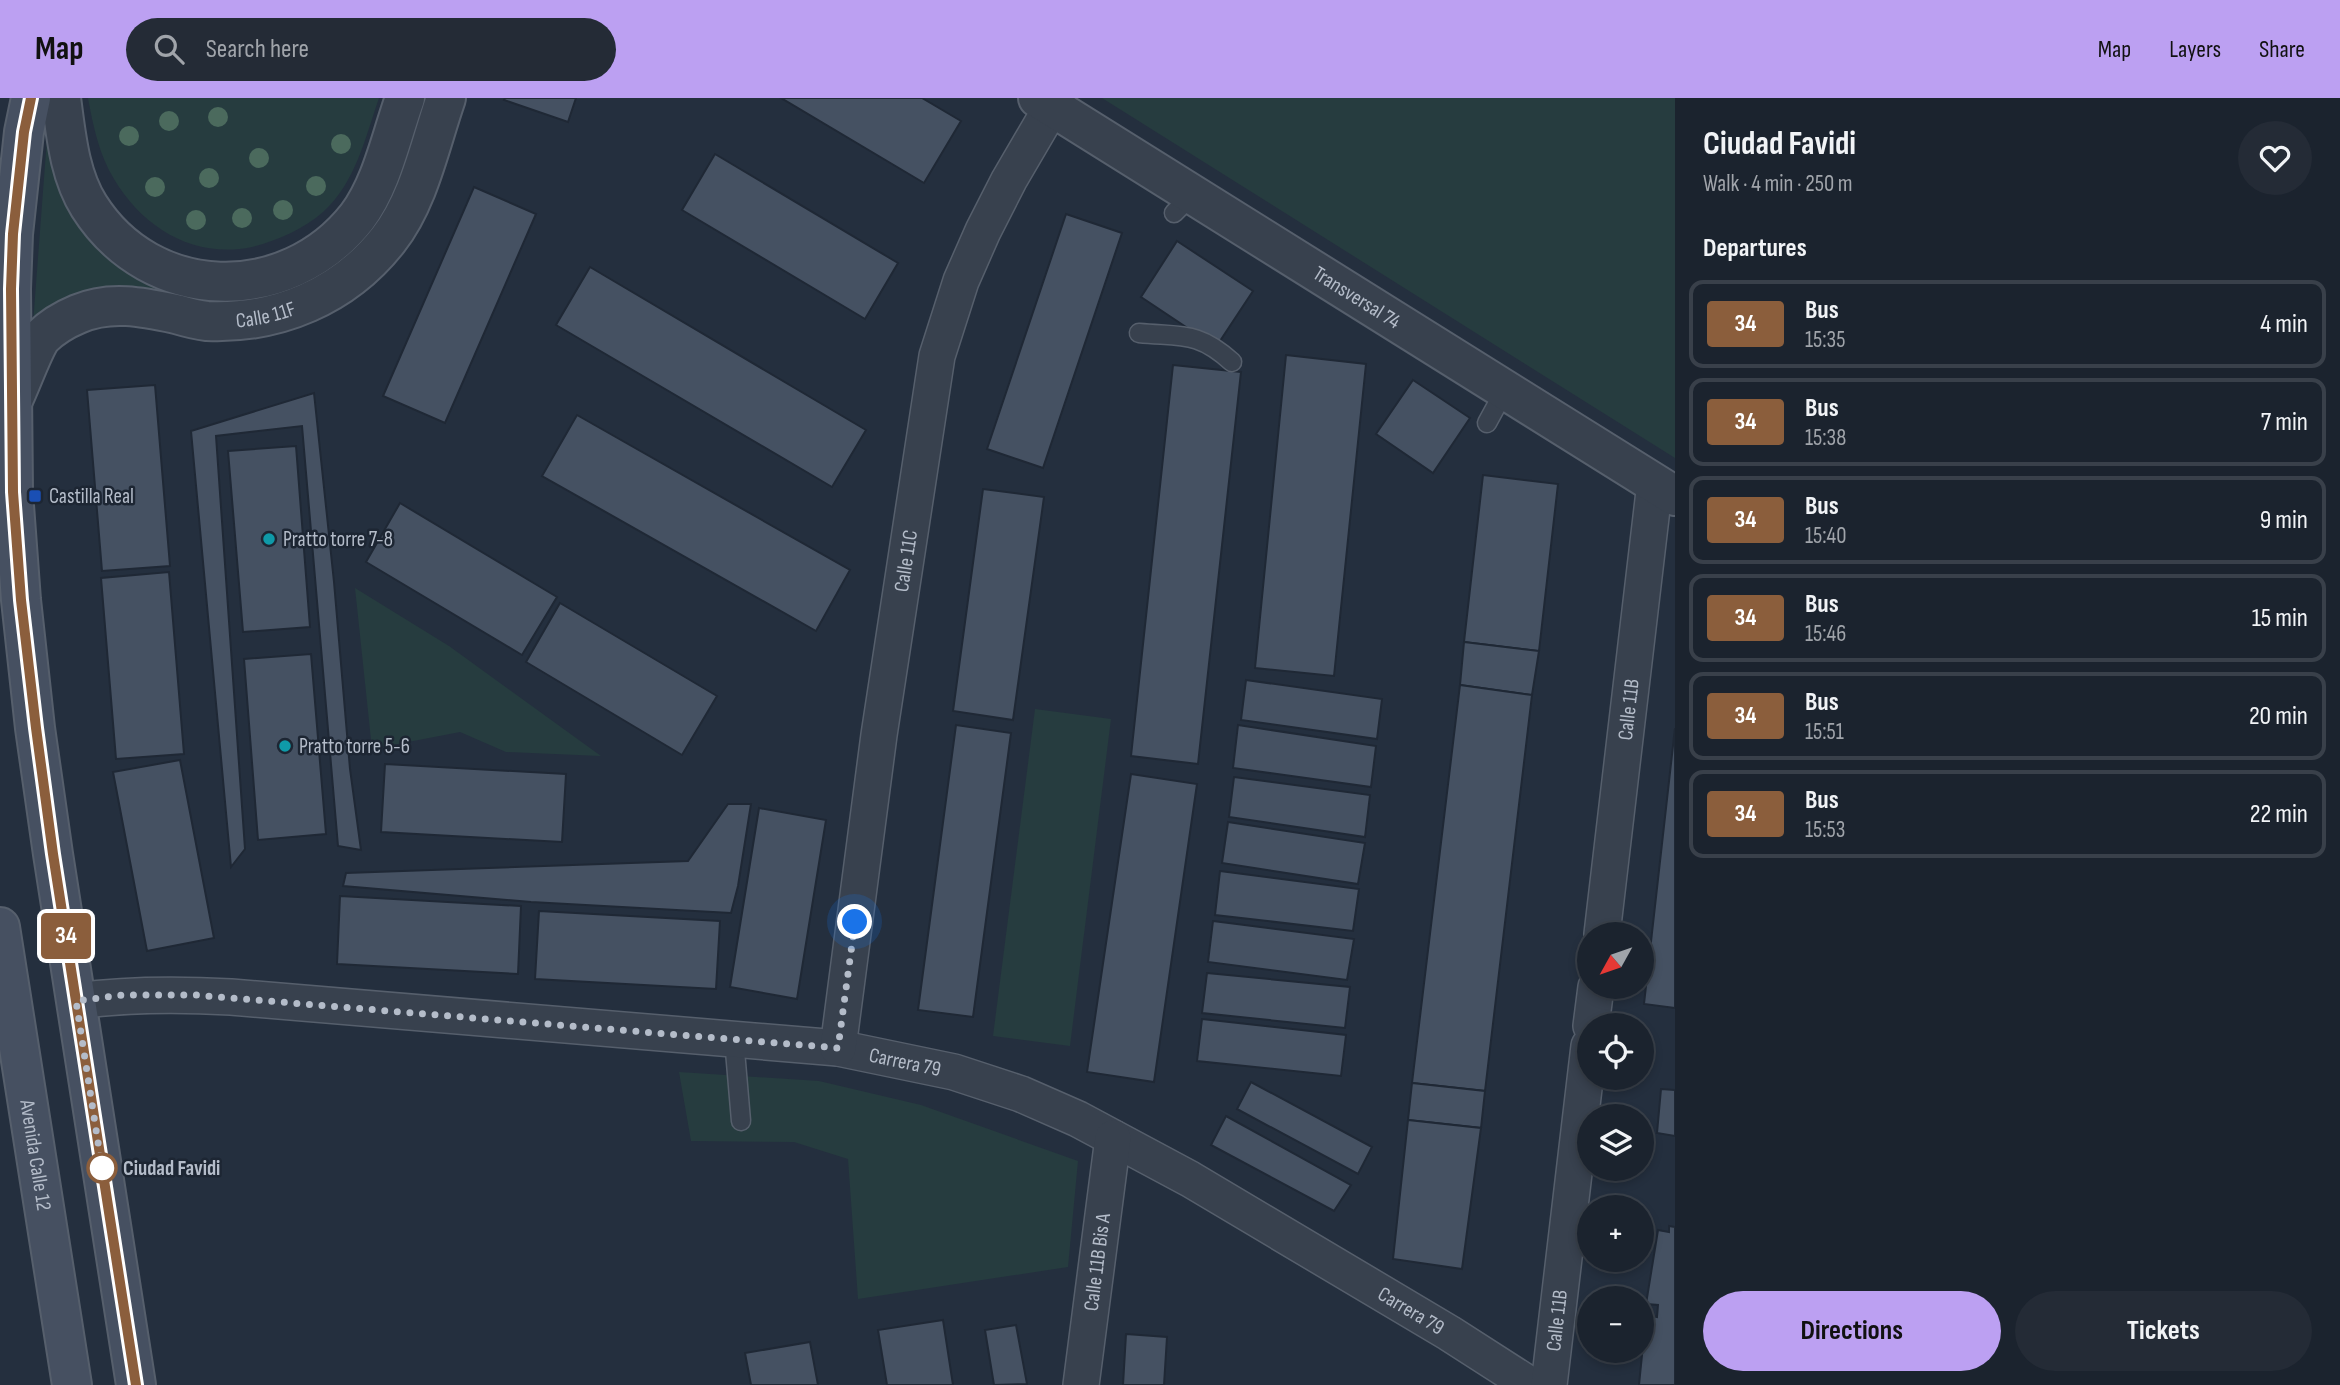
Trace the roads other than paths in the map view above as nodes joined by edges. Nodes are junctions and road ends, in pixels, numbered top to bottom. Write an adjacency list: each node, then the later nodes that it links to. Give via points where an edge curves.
1 (31, 98): 9 (main road, via 13,234)
2 (61, 98): 3 (street, Calle 11F, via 73,169 89,205 113,236 144,260 177,274 211,282 245,282 282,273 309,260 358,215 374,186)
3 (405, 98)
4 (446, 98): 9 (street, Calle 11F, via 411,201 389,238 362,268 332,291 295,309 256,319 205,321 120,305 89,309 66,319 42,338)
5 (1049, 101): 8 (street, Transversal 74, via 1183,204); 18 (street, Calle 11C, via 961,281 937,356 879,735)
6 (1139, 333): 7 (lane, via 1197,338)
7 (1232, 362)
8 (1506, 390): 10 (lane); 11 (street, Transversal 74)
9 (13, 400): 15 (main road, via 13,492 21,600)
10 (1487, 423)
11 (1665, 489): 12 (street, Calle 11B)
12 (1604, 922)
13 (0, 927): 14 (main road, Avenida Calle 12)
14 (4, 976): 16 (main road, Avenida Calle 12)
15 (76, 1001): 17 (street, Carrera 79, via 122,995 195,995); 23 (main road)
16 (9, 1036): 22 (main road, Avenida Calle 12)
17 (734, 1039): 18 (street, Carrera 79); 19 (lane)
18 (838, 1048): 20 (street, Carrera 79, via 954,1072 1021,1094)
19 (741, 1121)
20 (1112, 1138): 24 (street, Calle 11B Bis A); 25 (street, Carrera 79, via 1449,1333)
21 (1577, 1181): 26 (street, Calle 11B)
22 (72, 1385)
23 (136, 1385)
24 (1081, 1385)
25 (1530, 1385)
26 (1549, 1385)

